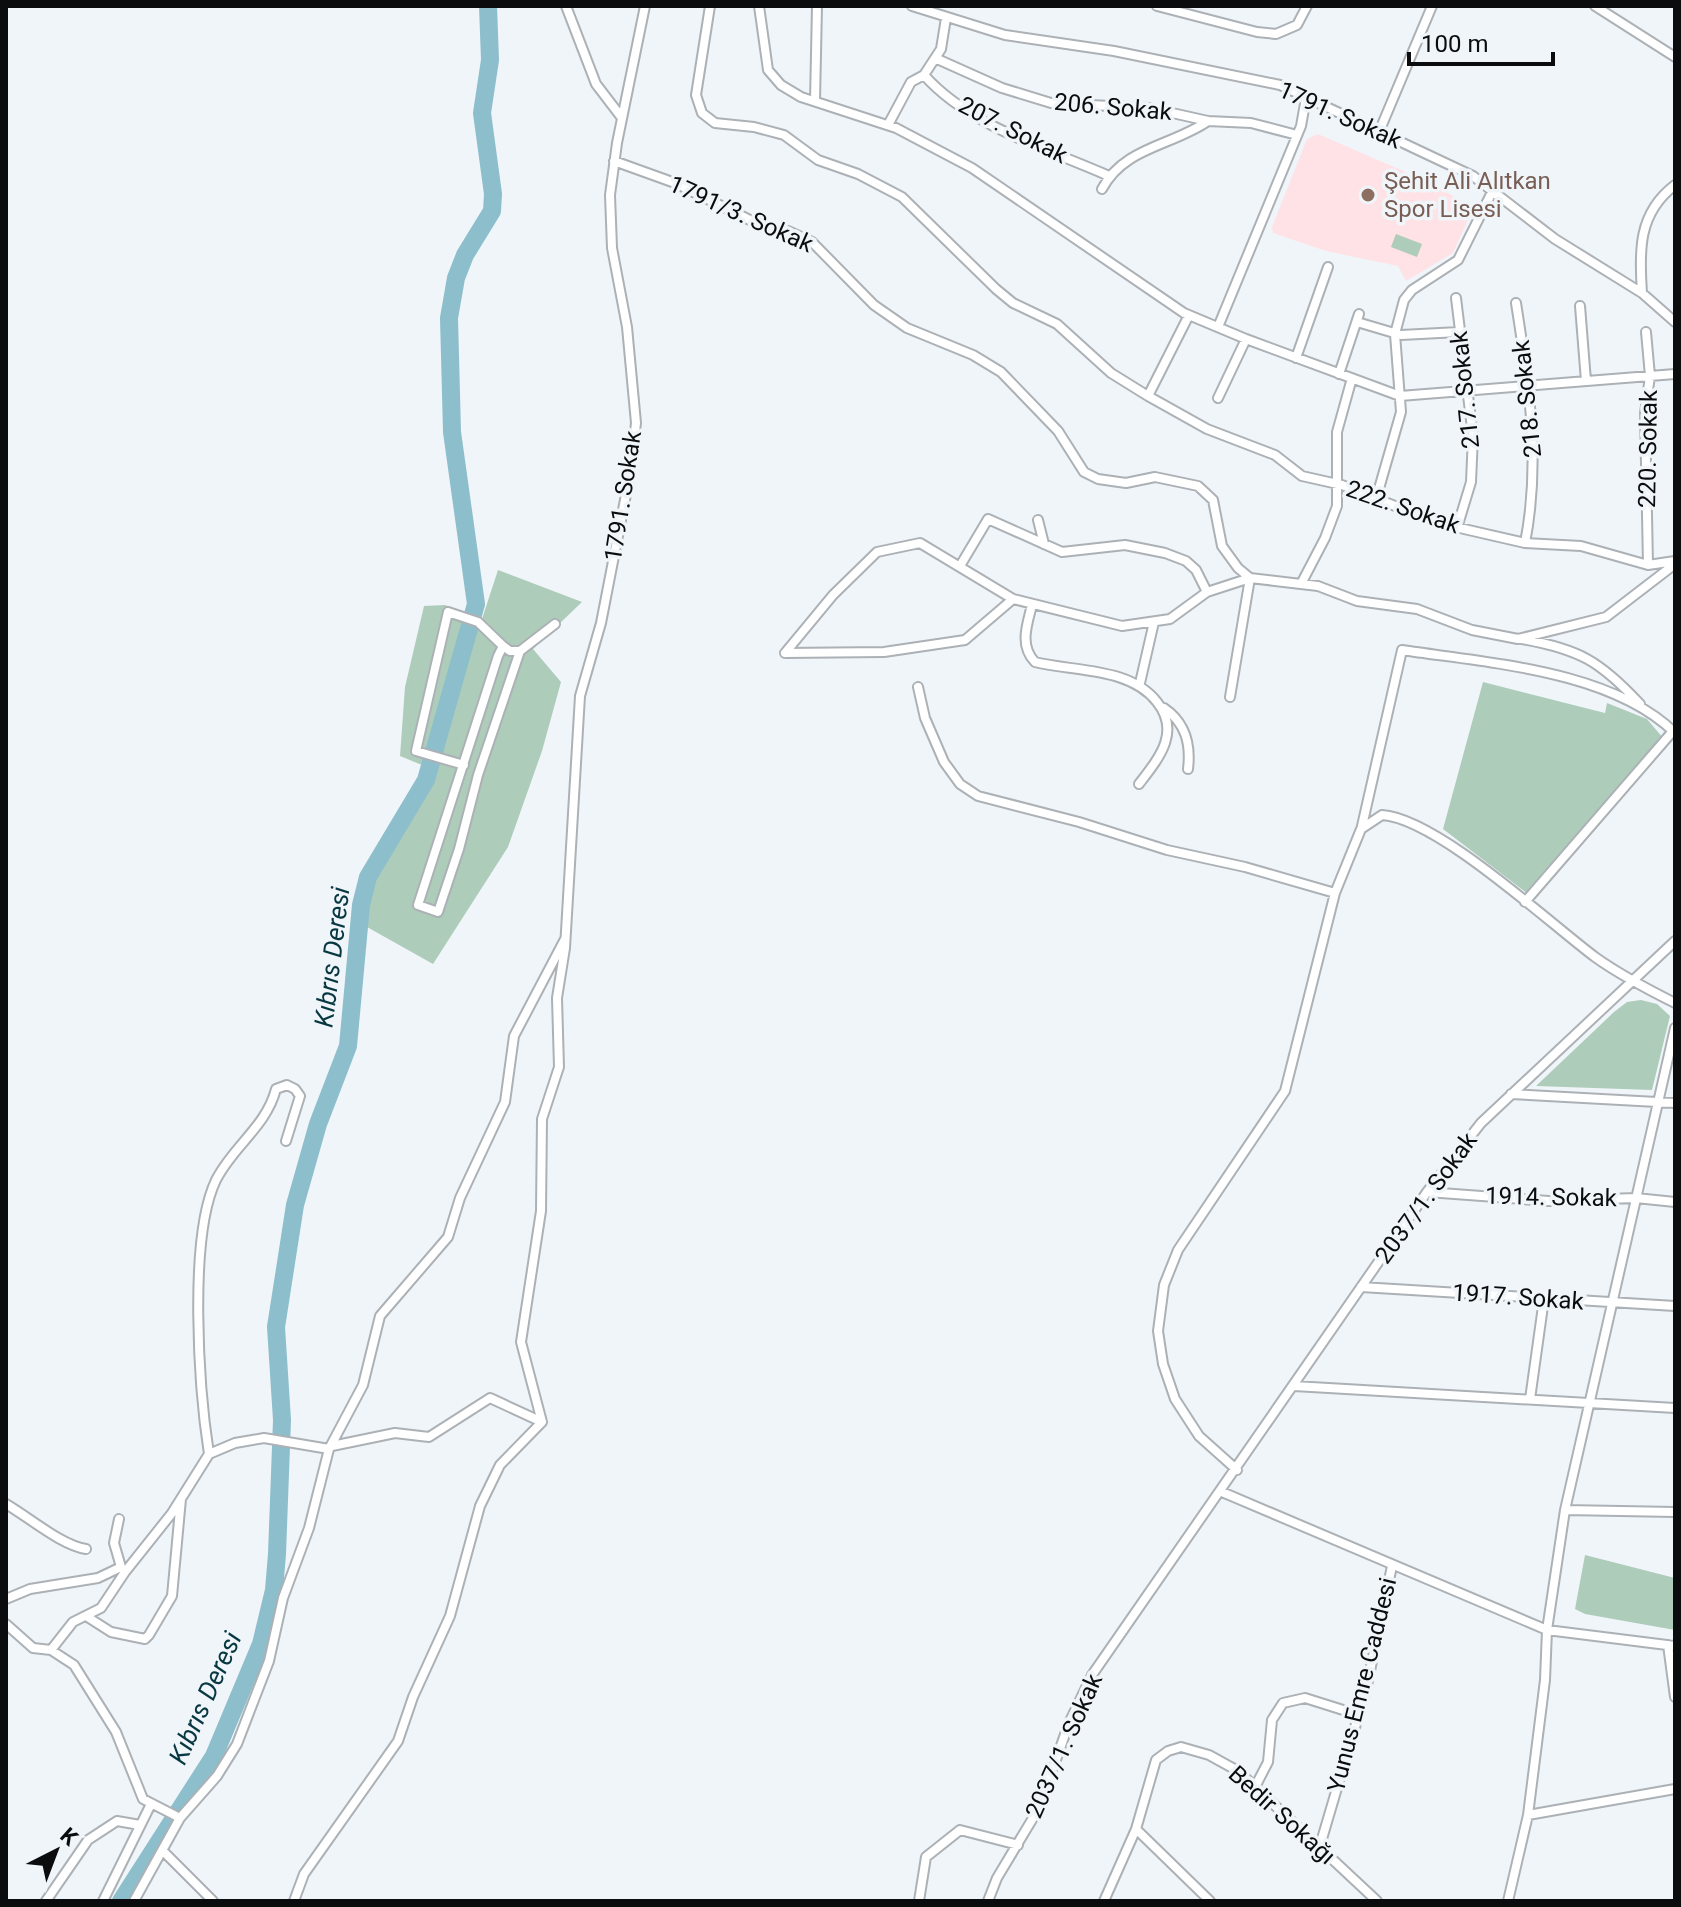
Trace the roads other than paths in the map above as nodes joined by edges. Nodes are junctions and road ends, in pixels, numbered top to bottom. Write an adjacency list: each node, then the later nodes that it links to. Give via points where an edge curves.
1 (566, 6): 17 (street, via 596,84)
2 (645, 6): 17 (street, 1791. Sokak)
3 (710, 6): 47 (street, via 696,95 702,113 715,123 784,135 818,160 902,197 1005,296 1057,324 1111,373)
4 (759, 6): 16 (street, via 768,70 781,85)
5 (817, 6): 16 (street)
6 (912, 6): 11 (street, 1791. Sokak)
7 (1157, 6): 8 (street, via 1276,34 1297,25)
8 (1307, 6)
9 (1432, 6): 20 (street)
10 (1595, 6): 12 (street)
11 (946, 18): 13 (street); 15 (street, 1791. Sokak, via 1019,38 1208,69 1280,85)
12 (1675, 57)
13 (935, 58): 14 (street); 18 (street, 206. Sokak, via 1051,103 1150,108)
14 (924, 75): 19 (street, via 911,82); 23 (street, 207. Sokak, via 957,104)
15 (1306, 98): 20 (street, 1791. Sokak); 21 (street)
16 (815, 101): 19 (street)
17 (622, 118): 22 (street, 1791. Sokak)
18 (1208, 121): 21 (street, 206. Sokak, via 1251,123); 23 (street, via 1145,150)
19 (888, 125): 32 (street, via 972,168)
20 (1379, 132): 26 (street, 1791. Sokak)
21 (1297, 135): 34 (street)
22 (614, 161): 59 (street, 1791/3. Sokak, via 675,183 768,229 812,242 907,328 1001,372 1058,431 1084,472 1126,483 1155,477 1198,486 1213,500 1222,546); 81 (street, 1791. Sokak, via 612,248 627,327 636,423 601,623 580,696)
23 (1109, 176): 25 (street)
24 (1675, 185): 28 (street, via 1643,228)
25 (1102, 189)
26 (1493, 190): 28 (street, 1791. Sokak, via 1555,239); 37 (street, via 1458,260 1407,296)
27 (1328, 267): 39 (street)
28 (1642, 293): 33 (street, 1791. Sokak)
29 (1456, 298): 35 (street, 217. Sokak)
30 (1516, 303): 45 (street, 218. Sokak)
31 (1580, 306): 44 (street)
32 (1189, 315): 34 (street); 47 (street)
33 (1675, 322)
34 (1218, 327): 38 (street)
35 (1459, 332): 37 (street); 46 (street, 217. Sokak)
36 (1646, 332): 42 (street, 220. Sokak)
37 (1395, 334): 40 (street, via 1358,318); 48 (street)
38 (1246, 339): 39 (street); 49 (street)
39 (1296, 358): 40 (street)
40 (1339, 374): 43 (street)
41 (1675, 374): 42 (street)
42 (1650, 376): 44 (street); 57 (street, 220. Sokak, via 1645,413)
43 (1352, 378): 48 (street); 50 (street, via 1337,432)
44 (1586, 381): 45 (street)
45 (1529, 385): 46 (street); 54 (street, 218. Sokak, via 1535,472)
46 (1465, 389): 48 (street); 53 (street, 217. Sokak, via 1473,436 1471,482)
47 (1148, 396): 50 (street, 222. Sokak, via 1207,429 1275,455 1302,476)
48 (1400, 396): 51 (street, via 1394,445)
49 (1218, 398)
50 (1337, 484): 51 (street, 222. Sokak); 60 (street, via 1337,506)
51 (1376, 499): 53 (street, 222. Sokak)
52 (1038, 520): 55 (street)
53 (1457, 528): 54 (street, 222. Sokak)
54 (1525, 543): 57 (street, 222. Sokak, via 1581,546)
55 (1044, 544): 58 (street, via 988,519); 61 (street, via 1075,553 1125,545 1165,553 1196,570)
56 (1675, 562): 57 (street, 222. Sokak); 66 (street, via 1606,617)
57 (1648, 565)
58 (960, 566): 62 (street); 62 (street, via 920,543 877,552 785,653 884,652 965,640)
59 (1250, 578): 60 (street); 61 (street); 71 (street)
60 (1301, 584): 66 (street, via 1357,601 1417,609 1472,630)
61 (1207, 592): 64 (street, via 1170,619)
62 (1013, 599): 63 (street)
63 (1032, 605): 64 (street, via 1122,626); 69 (street, via 1025,635 1027,653 1035,662)
64 (1154, 622): 69 (street)
65 (555, 624): 68 (street)
66 (1518, 639): 73 (street, via 1566,647 1589,659)
67 (503, 646): 68 (street); 75 (street); 75 (street, via 475,621 448,612 416,751)
68 (520, 651): 75 (street, via 438,912 418,905)
69 (1140, 683): 72 (street)
70 (918, 687): 79 (street, via 944,762 960,784 978,796)
71 (1230, 697)
72 (1160, 706): 76 (street, via 1177,717 1187,737); 77 (street, via 1169,729 1160,756)
73 (1642, 706): 74 (street); 78 (street, via 1527,668 1402,650)
74 (1674, 732): 80 (street)
75 (464, 765)
76 (1188, 769)
77 (1139, 784)
78 (1361, 829): 79 (street); 80 (street, via 1382,815 1420,824)
79 (1335, 893): 104 (street, via 1285,1091 1178,1250 1158,1312 1163,1364 1175,1399 1199,1436)
80 (1525, 902): 83 (street)
81 (565, 938): 101 (street, 1791. Sokak, via 557,998 559,1067 542,1119 541,1211 521,1342); 102 (street, via 514,1036 505,1102 460,1198 448,1237 380,1316 363,1385)
82 (1675, 941): 83 (street, 2037/1. Sokak)
83 (1631, 981): 84 (street); 86 (street, 2037/1. Sokak)
84 (1675, 1003)
85 (1675, 1028): 87 (street)
86 (1511, 1094): 87 (street); 90 (street, 2037/1. Sokak, via 1464,1141)
87 (1658, 1101): 88 (street); 91 (street)
88 (1675, 1103)
89 (286, 1141): 103 (street, via 300,1096 287,1085 276,1089 266,1116 220,1173 205,1217 200,1363)
90 (1427, 1192): 91 (street, 1914. Sokak, via 1549,1201); 93 (street, 2037/1. Sokak)
91 (1636, 1198): 92 (street, 1914. Sokak); 95 (street)
92 (1675, 1202)
93 (1361, 1287): 94 (street, 1917. Sokak); 97 (street, 2037/1. Sokak)
94 (1544, 1299): 95 (street, 1917. Sokak); 98 (street)
95 (1611, 1303): 96 (street, 1917. Sokak); 99 (street)
96 (1675, 1306)
97 (1294, 1386): 98 (street); 104 (street, 2037/1. Sokak)
98 (1530, 1399): 99 (street)
99 (1589, 1403): 100 (street); 108 (street)
100 (1675, 1408)
101 (542, 1422): 102 (street, via 490,1398 429,1437 395,1433); 136 (street, via 500,1465 480,1506 450,1616 398,1741 304,1874)
102 (330, 1447): 103 (street, via 264,1438); 126 (street, via 269,1661 237,1744)
103 (209, 1454): 106 (street)
104 (1237, 1470): 105 (street, 2037/1. Sokak)
105 (1222, 1492): 112 (street); 129 (street, 2037/1. Sokak, via 1202,1513 1092,1675 1039,1808)
106 (181, 1498): 113 (street); 115 (street, via 172,1596 149,1635 119,1635)
107 (6, 1504): 111 (street, via 62,1543)
108 (1565, 1510): 109 (street); 117 (street)
109 (1675, 1512)
110 (119, 1519): 113 (street, via 114,1543)
111 (86, 1549)
112 (1392, 1566): 117 (street); 121 (street, Yunus Emre Caddesi)
113 (123, 1569): 114 (street); 115 (street, via 101,1608)
114 (6, 1599)
115 (86, 1616): 119 (street, via 62,1632)
116 (6, 1624): 119 (street, via 33,1648)
117 (1547, 1630): 118 (street); 125 (street)
118 (1672, 1645): 120 (street)
119 (51, 1650): 124 (street, via 74,1665 92,1692 116,1732 143,1799)
120 (1675, 1697)
121 (1359, 1715): 122 (street, via 1305,1698 1283,1703 1272,1720 1268,1762); 130 (street, Yunus Emre Caddesi)
122 (1255, 1787): 128 (street, Bedir Sokağı, via 1209,1755 1181,1747 1168,1751 1156,1760 1148,1778); 130 (street, Bedir Sokağı)
123 (1675, 1789): 125 (street)
124 (151, 1804): 126 (street); 127 (street)
125 (1528, 1815): 142 (street)
126 (180, 1818): 131 (street)
127 (140, 1825): 132 (street, via 117,1821 95,1833); 133 (street)
128 (1136, 1829): 139 (street, Bedir Sokağı); 140 (street)
129 (1018, 1845): 137 (street, 2037/1. Sokak, via 960,1830 926,1857); 138 (street, 2037/1. Sokak)
130 (1319, 1849): 141 (street, Bedir Sokağı)
131 (164, 1852): 134 (street); 135 (street)
132 (46, 1901)
133 (103, 1901)
134 (134, 1901)
135 (213, 1901)
136 (294, 1901)
137 (919, 1901)
138 (988, 1901)
139 (1104, 1901)
140 (1210, 1901)
141 (1377, 1901)
142 (1508, 1901)

